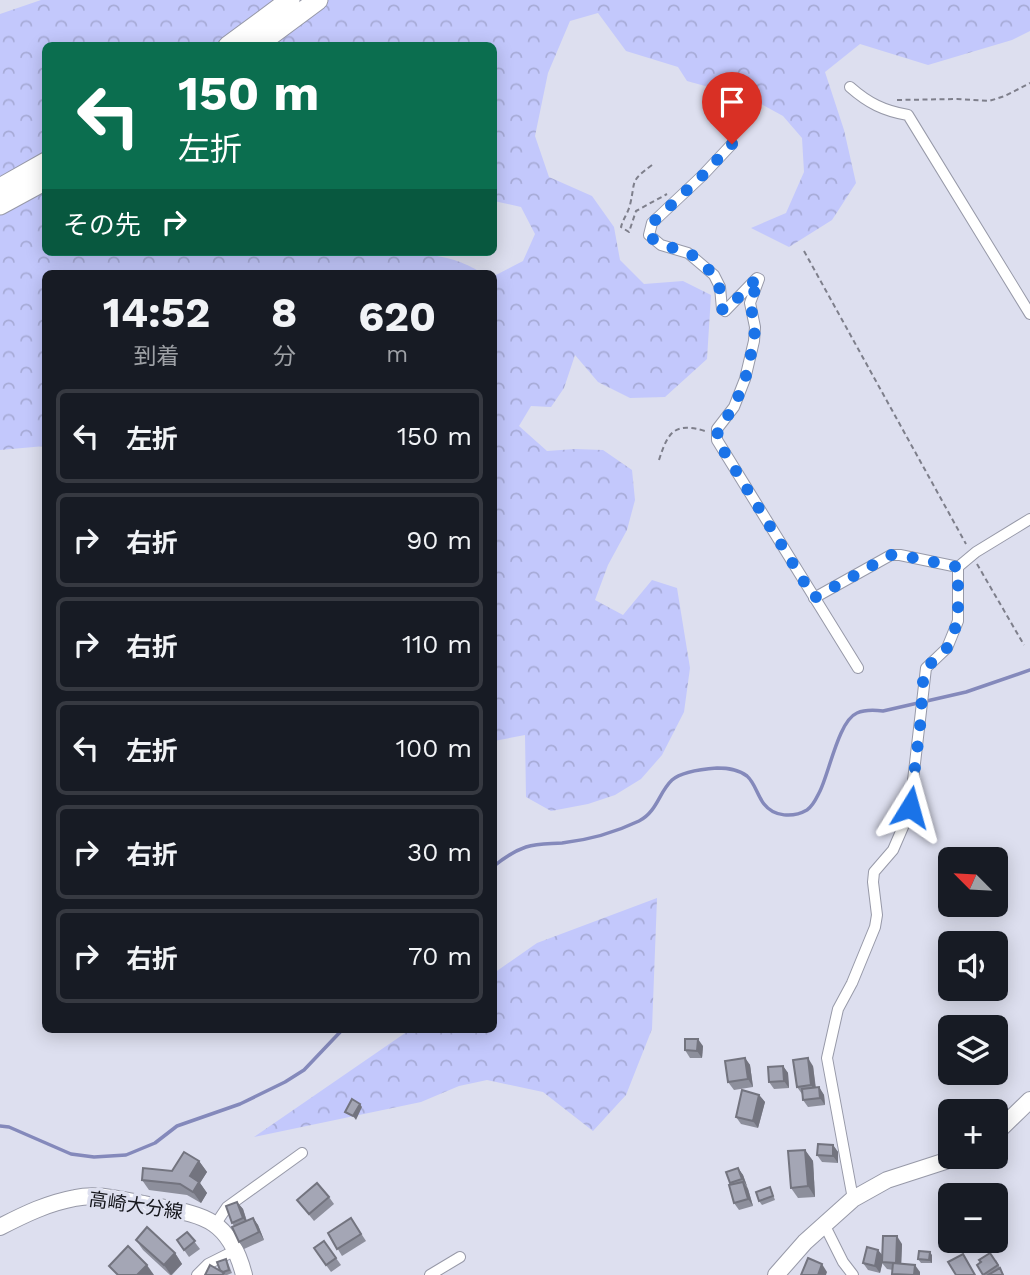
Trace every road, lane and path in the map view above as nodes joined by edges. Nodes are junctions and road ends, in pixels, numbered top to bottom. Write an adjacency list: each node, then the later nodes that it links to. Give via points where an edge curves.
1 (290, 0): 3 (highway)
2 (318, 0): 4 (highway)
3 (233, 42)
4 (261, 42)
5 (1030, 83): 7 (path, via 989,101)
6 (850, 87): 16 (street, via 868,102 908,115)
7 (893, 100)
8 (732, 144): 12 (street)
9 (42, 165): 13 (highway)
10 (652, 165): 12 (path, via 631,187 630,205 621,223 627,233 640,208)
11 (42, 182): 14 (highway)
12 (694, 184): 17 (street, via 652,223 649,235 661,245 688,253 714,275 725,311 759,279 750,303 755,327 745,380 718,429)
13 (0, 188)
14 (0, 205)
15 (804, 251): 20 (path)
16 (1030, 314)
17 (717, 440): 18 (path, via 706,431 682,428 671,433); 22 (street)
18 (659, 460)
19 (1030, 519): 20 (street)
20 (972, 555): 21 (street); 23 (path)
21 (958, 567): 22 (street, via 891,555); 29 (street, via 958,621 947,648 926,668 923,682 906,821 893,850 874,872 875,927 838,1009 829,1044 830,1080)
22 (814, 598): 24 (street)
23 (1024, 645)
24 (858, 668)
25 (1030, 1100): 26 (main road)
26 (1008, 1121)
27 (302, 1153): 31 (street, via 227,1207)
28 (938, 1163): 29 (main road, via 887,1180)
29 (853, 1199): 30 (main road)
30 (824, 1224): 38 (main road); 39 (street)
31 (215, 1225): 32 (main road, 高崎大分線, via 192,1212 106,1196 78,1197 40,1207); 33 (main road, 高崎大分線)
32 (0, 1227)
33 (236, 1250): 35 (street); 36 (main road, 高崎大分線)
34 (460, 1256): 37 (street)
35 (197, 1275)
36 (244, 1275)
37 (430, 1275)
38 (776, 1275)
39 (853, 1275)

